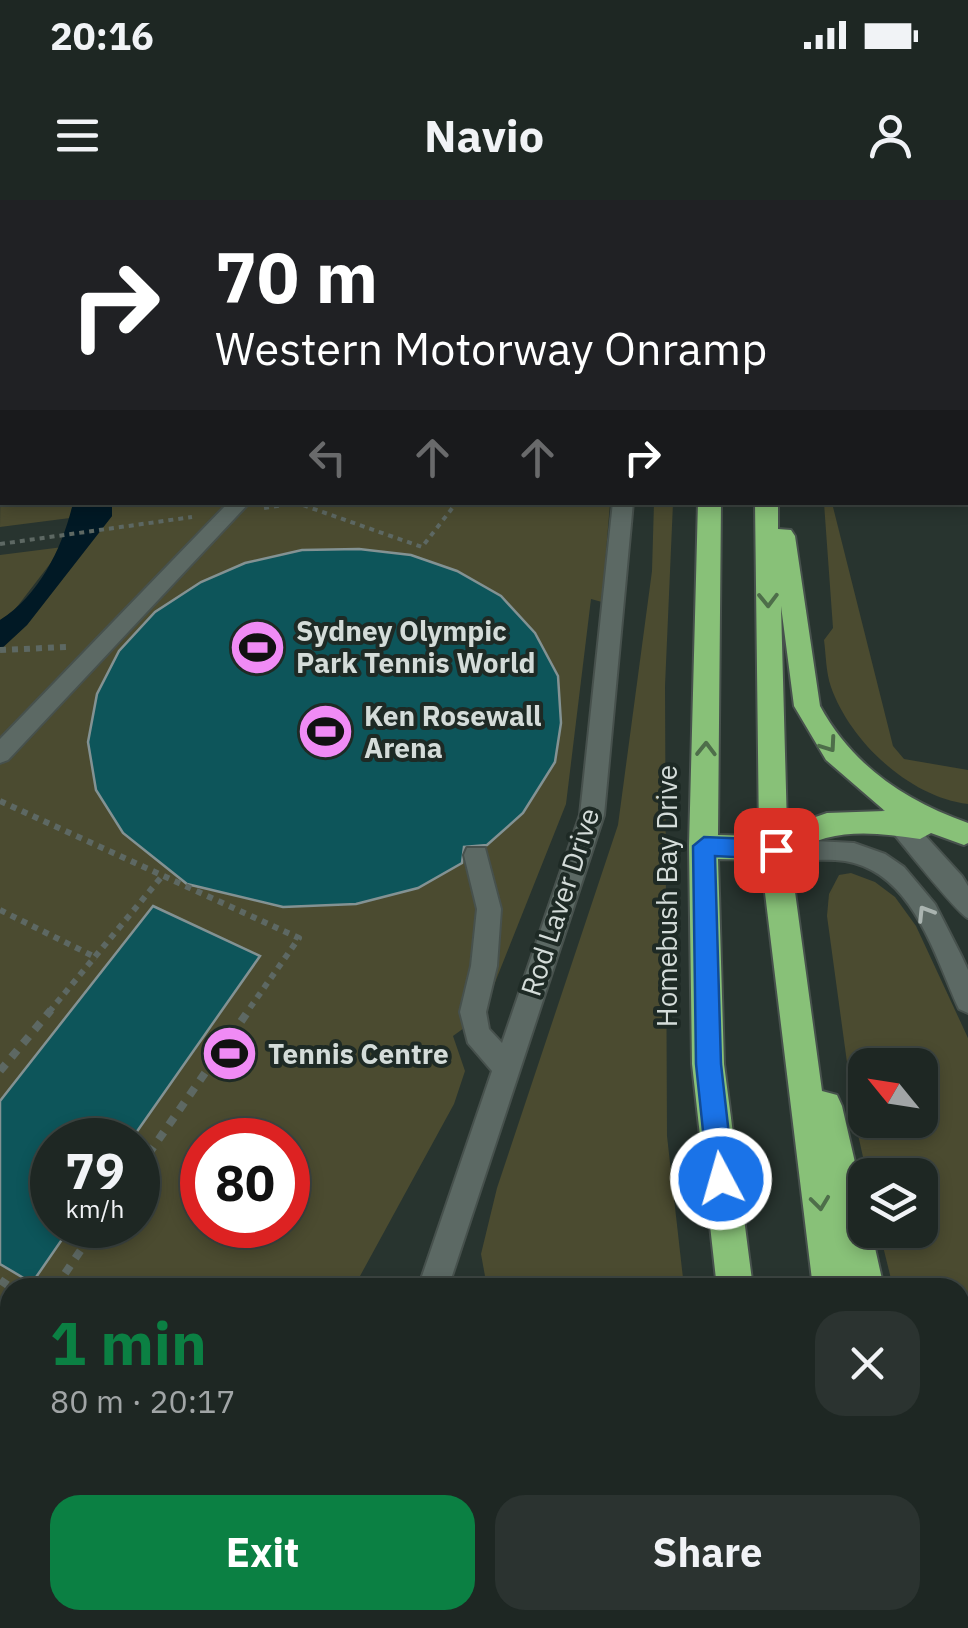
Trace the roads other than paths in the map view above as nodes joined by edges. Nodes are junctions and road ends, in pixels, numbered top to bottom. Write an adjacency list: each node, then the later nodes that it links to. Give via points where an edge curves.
1 (624, 505): 16 (street, Rod Laver Drive, via 592,815)
2 (710, 505): 10 (highway, Homebush Bay Drive, one-way to 2)
3 (766, 505): 11 (highway, one-way to 11)
4 (778, 505): 7 (highway, one-way to 7, via 807,706 830,750)
5 (236, 507): 6 (street)
6 (0, 754)
7 (858, 779): 8 (street); 9 (highway, via 895,806)
8 (900, 824): 9 (highway); 11 (highway, via 824,822); 13 (street)
9 (966, 834)
10 (704, 846): 11 (highway); 18 (highway, Homebush Bay Drive, via 708,1064)
11 (776, 850): 14 (highway); 15 (street, one-way to 11, via 925,913 893,872 853,853)
12 (476, 856): 16 (street, via 489,910 473,1012 476,1034)
13 (968, 908)
14 (785, 932): 19 (highway, one-way to 19); 20 (highway)
15 (968, 1000)
16 (506, 1067): 17 (street, Rod Laver Drive)
17 (435, 1278)
18 (734, 1278)
19 (830, 1278)
20 (864, 1278)

